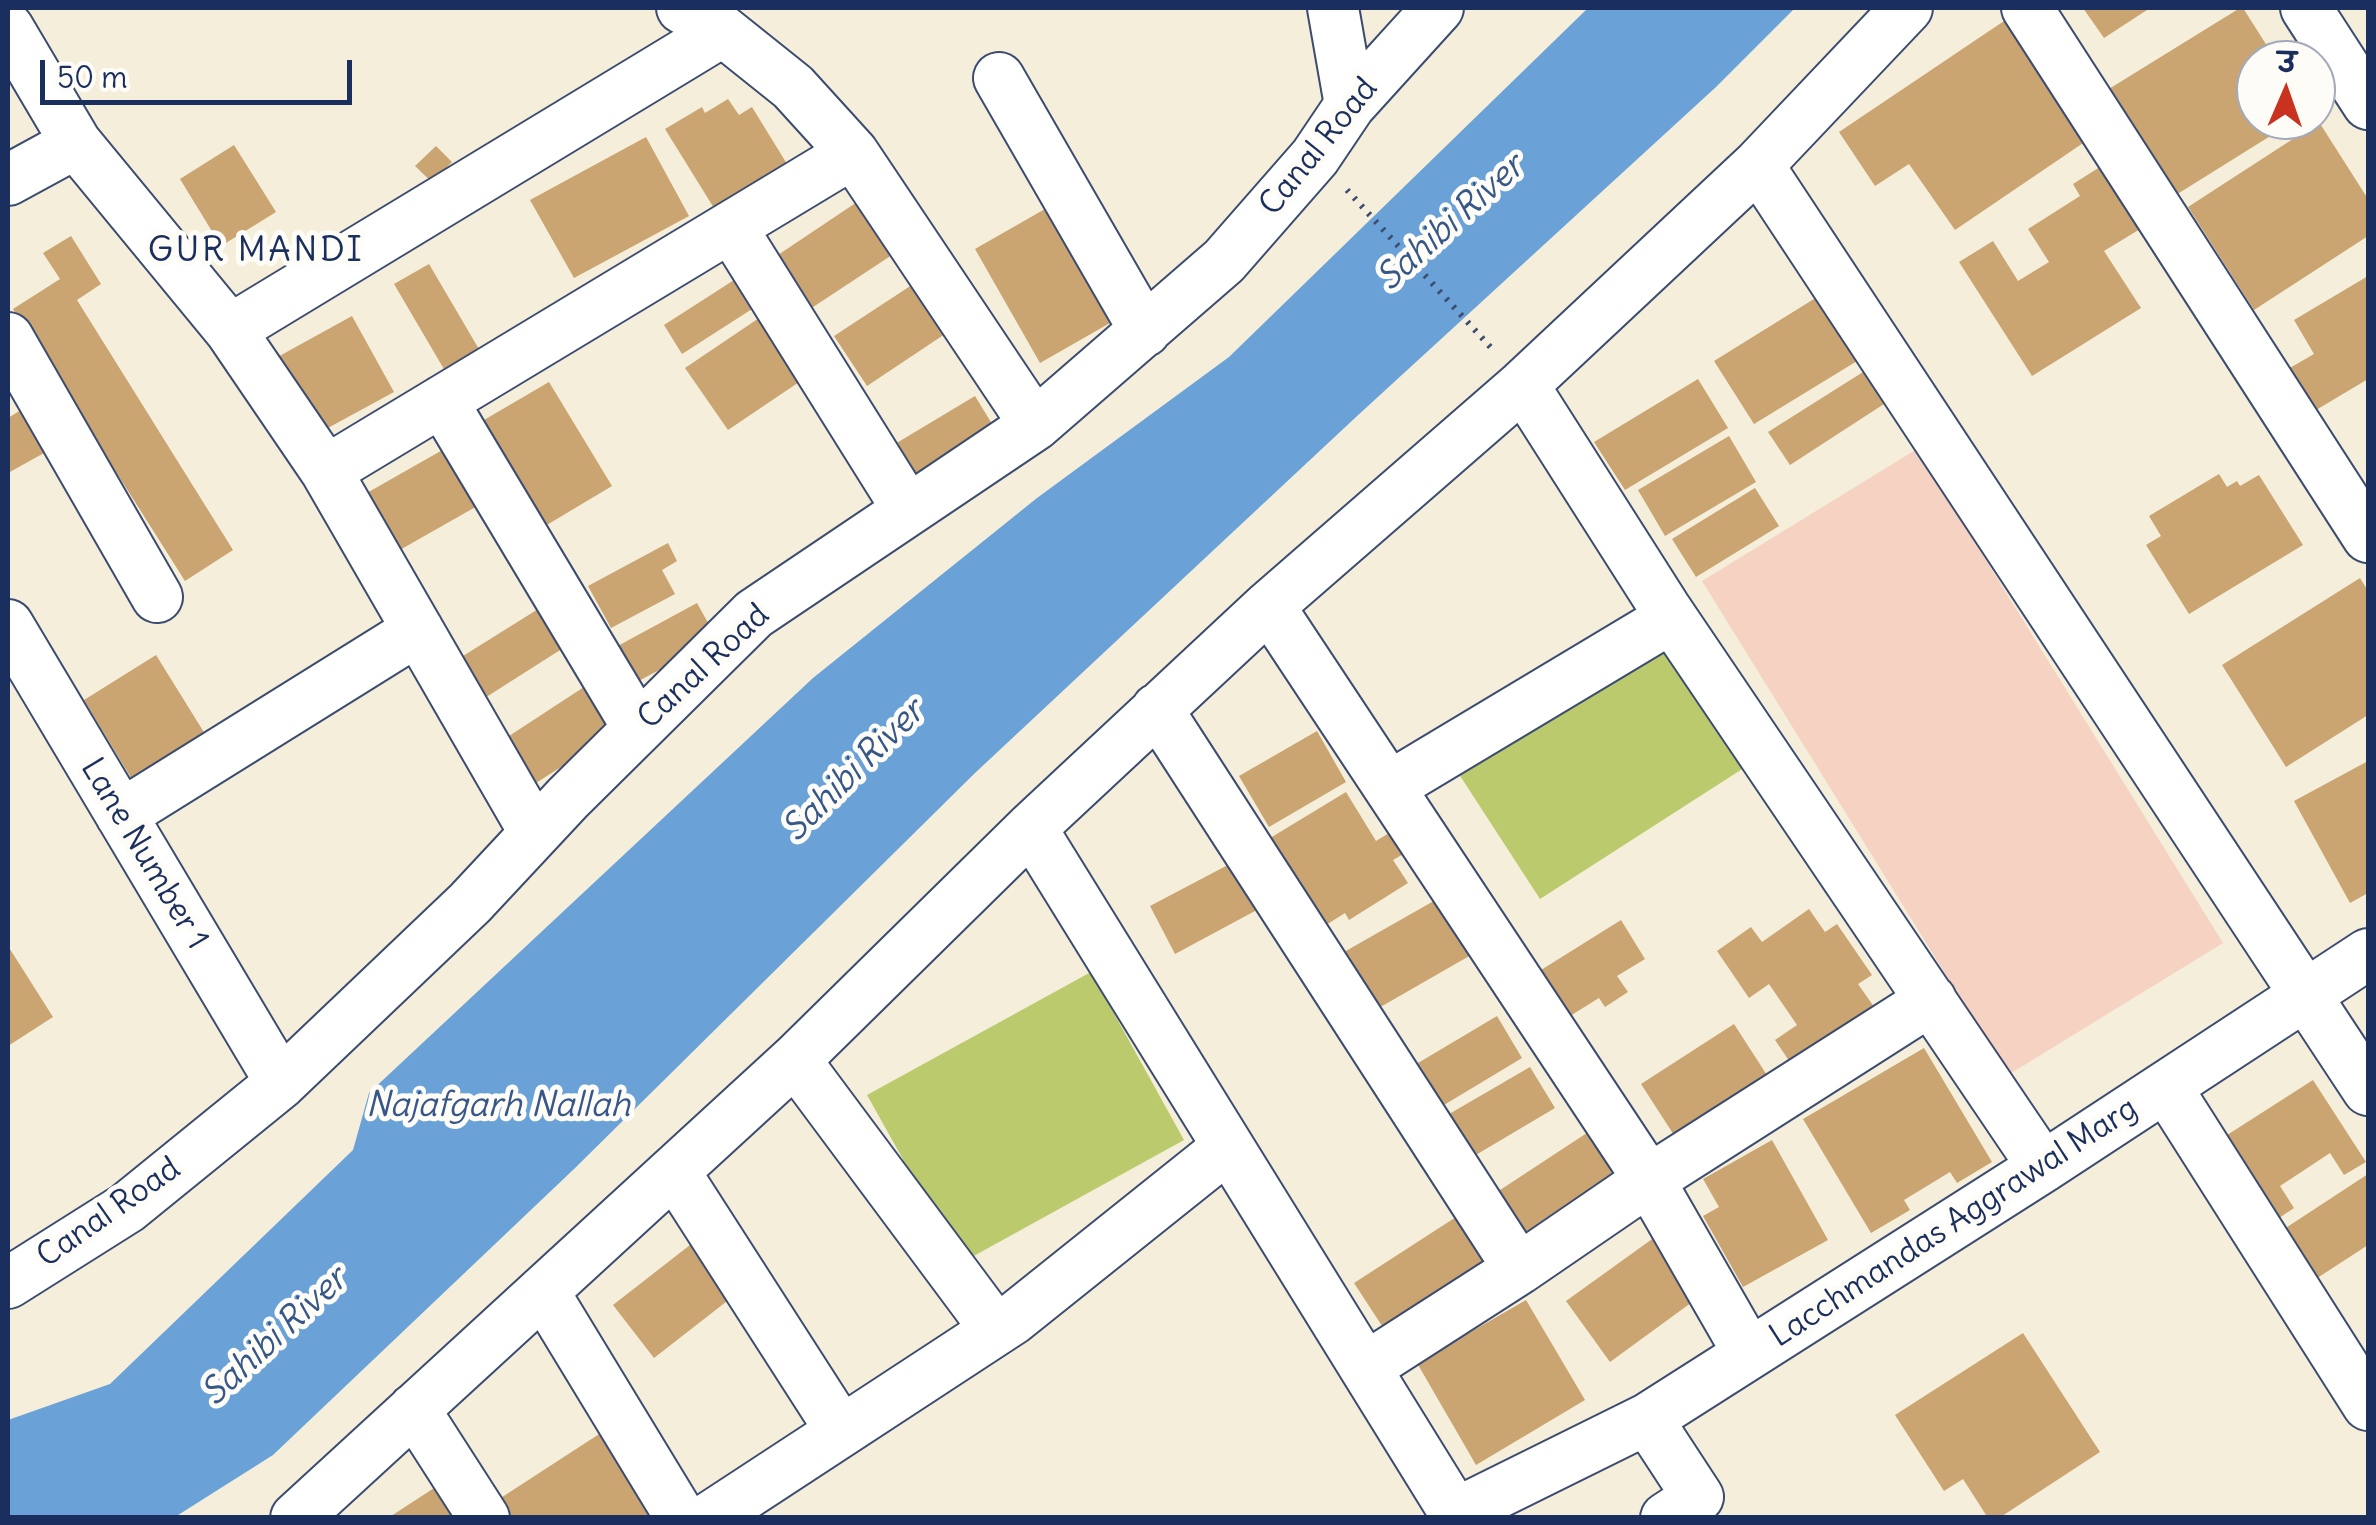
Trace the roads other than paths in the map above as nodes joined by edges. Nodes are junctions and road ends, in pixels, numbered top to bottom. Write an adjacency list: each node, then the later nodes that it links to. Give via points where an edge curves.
1 (1332, 8): 10 (street)
2 (1438, 8): 10 (street, Canal Road)
3 (1906, 8): 13 (street)
4 (2027, 8): 24 (street)
5 (2306, 8): 9 (street)
6 (702, 19): 12 (street, via 794,86); 16 (street)
7 (8, 28): 11 (street)
8 (999, 78): 17 (street)
9 (2368, 104)
10 (1350, 105): 17 (street, Canal Road, via 1315,157 1224,261)
11 (76, 143): 14 (street); 16 (street)
12 (854, 153): 15 (street); 21 (street)
13 (1758, 164): 19 (street); 37 (street)
14 (8, 180)
15 (731, 227): 20 (street); 23 (street)
16 (230, 330): 22 (street)
17 (1145, 331): 21 (street, Canal Road)
18 (8, 338): 25 (street)
19 (1508, 367): 26 (street); 27 (street)
20 (442, 401): 22 (street); 31 (street)
21 (1035, 425): 23 (street, Canal Road)
22 (326, 471): 29 (street)
23 (908, 510): 31 (street, Canal Road, via 754,614)
24 (2368, 537)
25 (157, 596)
26 (1268, 606): 30 (street); 32 (street)
27 (1672, 618): 32 (street); 38 (street)
28 (8, 625): 33 (street, Lane Number 1)
29 (418, 630): 33 (street); 35 (street)
30 (1157, 709): 34 (street); 47 (street)
31 (638, 728): 35 (street, Canal Road)
32 (1389, 787): 46 (street)
33 (121, 815): 40 (street, Lane Number 1)
34 (1031, 828): 39 (street); 43 (street)
35 (535, 833): 40 (street, Canal Road)
36 (2368, 954): 37 (street, Lacchmandas Aggrawal Marg)
37 (2307, 994): 41 (street, Lacchmandas Aggrawal Marg); 42 (street)
38 (1931, 1000): 44 (street); 46 (street)
39 (795, 1060): 45 (street); 50 (street)
40 (282, 1083): 48 (street, Canal Road, via 127,1208)
41 (2166, 1087): 44 (street, Lacchmandas Aggrawal Marg); 53 (street)
42 (2368, 1090)
43 (1228, 1147): 50 (street); 52 (street)
44 (2044, 1167): 51 (street, Lacchmandas Aggrawal Marg)
45 (674, 1171): 49 (street); 56 (street)
46 (1650, 1180): 47 (street); 51 (street)
47 (1518, 1268): 52 (street)
48 (8, 1282)
49 (543, 1291): 54 (street); 61 (street)
50 (996, 1330): 56 (street)
51 (1749, 1354): 55 (street, Lacchmandas Aggrawal Marg)
52 (1365, 1368): 58 (street)
53 (2368, 1405)
54 (414, 1410): 59 (street); 60 (street)
55 (1647, 1418): 57 (street); 58 (street, Lacchmandas Aggrawal Marg)
56 (841, 1430): 62 (street)
57 (1692, 1510)
58 (1456, 1516)
59 (296, 1518)
60 (484, 1518)
61 (681, 1518)
62 (709, 1518)

